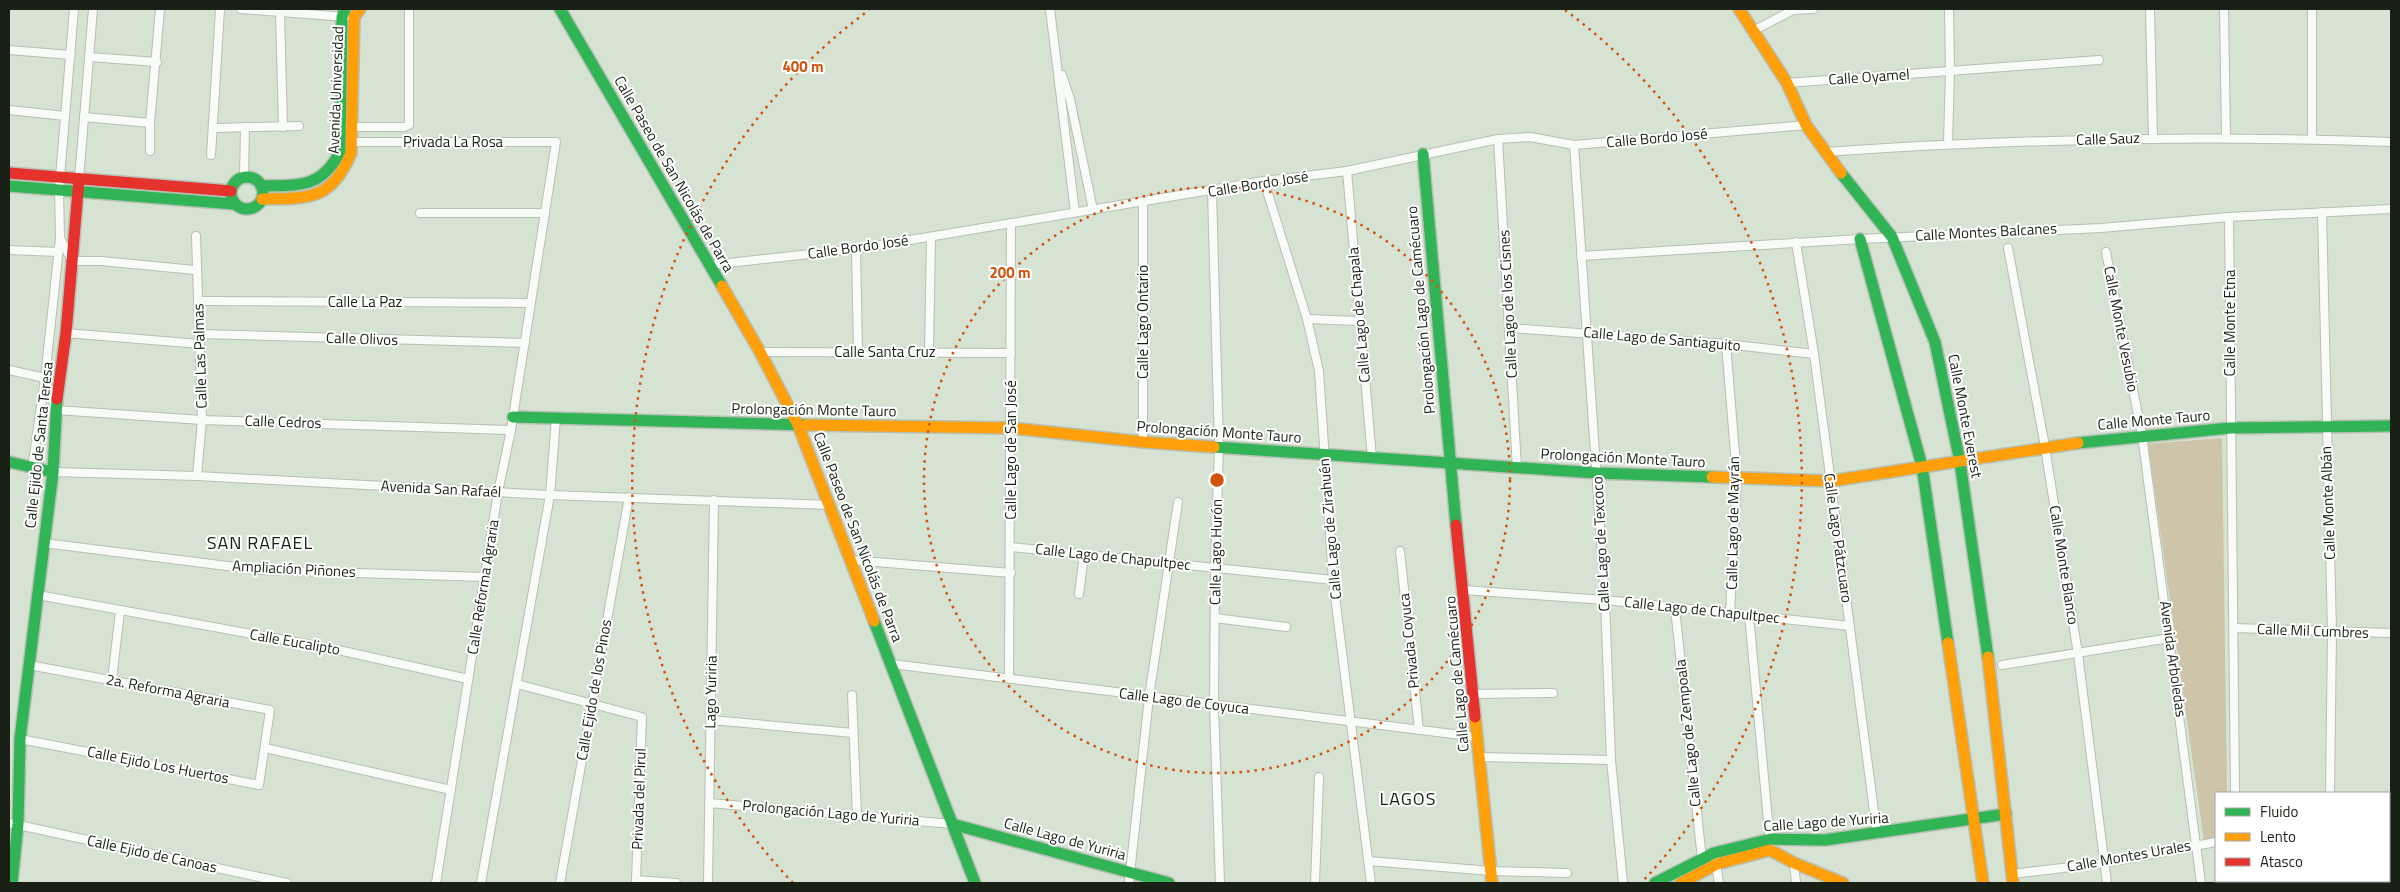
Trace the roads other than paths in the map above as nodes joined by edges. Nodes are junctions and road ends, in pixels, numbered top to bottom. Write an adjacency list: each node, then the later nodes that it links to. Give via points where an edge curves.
1 (74, 9): 20 (street)
2 (93, 9): 21 (street, Calle Ejido de Santa Teresa)
3 (160, 9): 24 (street)
4 (220, 9): 36 (street)
5 (241, 9): 15 (street)
6 (409, 9): 35 (street, via 410,125)
7 (560, 9): 86 (street, Calle Paseo de San Nicolás de Parra)
8 (1050, 9): 22 (street)
9 (1739, 9): 18 (street, Calle Monte Everest)
10 (1813, 9): 18 (street, via 1793,10)
11 (1949, 9): 25 (street)
12 (2150, 9): 37 (street)
13 (2224, 9): 38 (street)
14 (2312, 9): 40 (street)
15 (280, 12): 16 (street); 34 (street)
16 (343, 13): 17 (street); 35 (street, Avenida Universidad)
17 (357, 13): 35 (street, Avenida Universidad)
18 (1753, 31): 26 (street, Calle Monte Everest)
19 (9, 50): 20 (street)
20 (71, 55): 28 (street)
21 (89, 57): 24 (street); 29 (street, Calle Ejido de Santa Teresa)
22 (1057, 60): 66 (street, via 1070,99); 67 (street)
23 (2098, 60): 25 (street, Calle Oyamel)
24 (157, 62): 30 (street)
25 (1950, 71): 26 (street, Calle Oyamel); 44 (street)
26 (1788, 83): 31 (street, Calle Monte Everest)
27 (9, 110): 28 (street)
28 (65, 116): 52 (street)
29 (84, 117): 30 (street); 54 (street, Calle Ejido de Santa Teresa)
30 (150, 123): 46 (street)
31 (1806, 125): 45 (street, Calle Bordo José); 47 (street, Calle Monte Everest)
32 (299, 126): 34 (street)
33 (245, 127): 34 (street); 36 (street); 53 (street)
34 (283, 127)
35 (345, 127): 41 (street, Avenida Universidad); 57 (street, Avenida Universidad, via 334,168 322,179 309,183)
36 (213, 128): 49 (street)
37 (2153, 138): 38 (street, Calle Sauz); 44 (street, Calle Sauz)
38 (2226, 138): 40 (street, Calle Sauz)
39 (1498, 139): 45 (street, Calle Bordo José, via 1530,137); 48 (street, Calle Bordo José); 92 (street, Calle Lago de los Cisnes)
40 (2312, 139): 43 (street, Calle Sauz)
41 (350, 142): 42 (street, Privada La Rosa); 62 (street, Avenida Universidad, via 351,153 344,172 331,188 311,196)
42 (556, 142): 70 (street, Calle Reforma Agraria)
43 (2391, 142)
44 (1948, 143): 47 (street, Calle Sauz)
45 (1574, 145): 84 (street, Calle Lago de Texcoco)
46 (150, 151)
47 (1824, 152): 75 (street, Calle Monte Everest)
48 (1423, 154): 50 (street, Calle Bordo José); 124 (street, Prolongación Lago de Camécuaro)
49 (211, 155)
50 (1347, 171): 55 (street, Calle Bordo José); 91 (street, Calle Lago de Chapala)
51 (9, 173): 52 (street)
52 (60, 176): 54 (street); 58 (street)
53 (244, 178): 57 (street, via 250,178); 60 (street, via 238,180)
54 (79, 179): 59 (street, Calle Ejido de Santa Teresa); 60 (street)
55 (1264, 181): 61 (street, Calle Bordo José); 90 (street, Calle Lago de Zirahuén)
56 (9, 186): 58 (street)
57 (260, 186): 62 (street)
58 (59, 189): 59 (street); 76 (street)
59 (78, 191): 64 (street); 85 (street, Calle Ejido de Santa Teresa)
60 (231, 191): 64 (street)
61 (1212, 192): 63 (street, Calle Bordo José); 119 (street, Calle Lago Hurón)
62 (262, 199): 64 (street, via 252,208)
63 (1143, 202): 66 (street, Calle Bordo José); 117 (street, Calle Lago Ontario)
64 (234, 204)
65 (2391, 209): 68 (street, Calle Montes Balcanes)
66 (1093, 210): 67 (street, Calle Bordo José)
67 (1075, 212): 72 (street, Calle Bordo José)
68 (2322, 212): 71 (street, Calle Montes Balcanes); 112 (street, Calle Monte Albán)
69 (420, 213): 70 (street)
70 (545, 213): 89 (street, Calle Reforma Agraria)
71 (2229, 217): 75 (street, Calle Montes Balcanes, via 2101,228); 114 (street, Calle Monte Etna)
72 (1012, 223): 74 (street, Calle Bordo José); 102 (street, Calle Lago de San José)
73 (196, 236): 87 (street, Calle Las Palmas)
74 (931, 236): 80 (street, Calle Bordo José); 101 (street)
75 (1892, 237): 77 (street, Calle Montes Balcanes); 123 (street, Calle Monte Everest, via 1935,342)
76 (60, 238): 82 (street); 85 (street)
77 (1860, 238): 78 (street, Calle Montes Balcanes); 125 (street)
78 (1796, 242): 84 (street, Calle Montes Balcanes); 103 (street, Calle Lago Pátzcuaro)
79 (2008, 248): 118 (street, Calle Monte Blanco)
80 (856, 249): 86 (street, Calle Bordo José); 100 (street)
81 (9, 250): 82 (street)
82 (58, 252): 105 (street)
83 (2106, 252): 116 (street, Calle Monte Vesubio)
84 (1581, 256): 94 (street, Calle Lago de Texcoco)
85 (72, 261): 87 (street); 93 (street, Calle Ejido de Santa Teresa)
86 (710, 265): 99 (street, Calle Paseo de San Nicolás de Parra)
87 (195, 270): 88 (street, Calle Las Palmas)
88 (198, 301): 89 (street, Calle La Paz); 95 (street, Calle Las Palmas)
89 (531, 303): 96 (street, Calle Reforma Agraria)
90 (1307, 319): 91 (street); 120 (street, Calle Lago de Zirahuén, via 1319,371)
91 (1358, 321): 121 (street, Calle Lago de Chapala)
92 (1510, 328): 94 (street, Calle Lago de Santiaguito); 126 (street, Calle Lago de los Cisnes)
93 (66, 333): 97 (street); 106 (street, Calle Ejido de Santa Teresa)
94 (1586, 333): 98 (street, Calle Lago de Santiaguito); 129 (street, Calle Lago de Texcoco)
95 (200, 334): 96 (street, Calle Olivos); 97 (street, Calle Las Palmas)
96 (525, 343): 107 (street, Calle Reforma Agraria)
97 (200, 344): 109 (street, Calle Las Palmas)
98 (1726, 344): 103 (street, Calle Lago de Santiaguito); 131 (street, Calle Lago de Mayrán)
99 (760, 352): 100 (street, Calle Santa Cruz); 110 (street, Calle Paseo de San Nicolás de Parra)
100 (858, 352): 101 (street, Calle Santa Cruz)
101 (929, 352): 102 (street, Calle Santa Cruz)
102 (1010, 353): 113 (street, Calle Lago de San José)
103 (1814, 354): 132 (street, Calle Lago Pátzcuaro)
104 (9, 370): 105 (street)
105 (45, 378): 106 (street); 127 (street)
106 (56, 410): 109 (street, Calle Cedros); 128 (street, Calle Ejido de Santa Teresa)
107 (514, 417): 108 (street, Prolongación Monte Tauro); 115 (street, Calle Reforma Agraria)
108 (556, 418): 110 (street, Prolongación Monte Tauro); 134 (street)
109 (202, 420): 115 (street, Calle Cedros); 130 (street, Calle Las Palmas)
110 (798, 425): 113 (street, Prolongación Monte Tauro); 138 (street, Calle Paseo de San Nicolás de Parra)
111 (2391, 426): 112 (street, Calle Monte Tauro)
112 (2326, 427): 114 (street, Calle Monte Tauro); 161 (street, Calle Monte Albán)
113 (1011, 428): 117 (street, Prolongación Monte Tauro); 140 (street, Calle Lago de San José)
114 (2230, 428): 116 (street, Calle Monte Tauro); 160 (street)
115 (511, 430): 133 (street, Calle Reforma Agraria)
116 (2142, 436): 118 (street, Calle Monte Tauro); 163 (street, Avenida Arboledas)
117 (1144, 442): 119 (street, Prolongación Monte Tauro)
118 (2045, 447): 123 (street, Calle Monte Tauro); 164 (street, Calle Monte Blanco)
119 (1219, 448): 120 (street, Prolongación Monte Tauro); 145 (street, Calle Lago Hurón)
120 (1324, 455): 121 (street, Prolongación Monte Tauro); 148 (street, Calle Lago de Zirahuén)
121 (1372, 458): 124 (street, Prolongación Monte Tauro)
122 (9, 462): 127 (street)
123 (1960, 462): 125 (street, Calle Monte Tauro); 192 (street, Calle Monte Everest)
124 (1450, 463): 126 (street, Prolongación Monte Tauro); 149 (street, Calle Lago de Camécuaro)
125 (1922, 466): 132 (street, Prolongación Monte Tauro); 194 (street)
126 (1517, 468): 129 (street, Prolongación Monte Tauro)
127 (32, 469): 128 (street)
128 (53, 472): 130 (street, Avenida San Rafaél); 139 (street, Calle Ejido de Santa Teresa)
129 (1596, 473): 131 (street, Prolongación Monte Tauro); 152 (street, Calle Lago de Texcoco)
130 (197, 476): 133 (street, Avenida San Rafaél)
131 (1737, 478): 132 (street, Prolongación Monte Tauro); 155 (street, Calle Lago de Mayrán)
132 (1831, 481): 158 (street, Calle Lago Pátzcuaro)
133 (498, 492): 134 (street, Avenida San Rafaél); 147 (street, Calle Reforma Agraria)
134 (550, 495): 135 (street, Avenida San Rafaél); 171 (street)
135 (629, 497): 136 (street, Avenida San Rafaél); 176 (street, Calle Ejido de los Pinos)
136 (714, 500): 138 (street, Avenida San Rafaél); 178 (street, Lago Yuriria)
137 (1178, 502): 144 (street)
138 (830, 505): 143 (street, Calle Paseo de San Nicolás de Parra)
139 (44, 543): 147 (street, Ampliación Piñones, via 259,570); 151 (street, Calle Ejido de Santa Teresa)
140 (1011, 548): 142 (street, Calle Lago de Chapultpec); 146 (street, Calle Lago de San José)
141 (1400, 551): 180 (street, Privada Coyuca)
142 (1084, 555): 144 (street, Calle Lago de Chapultpec); 150 (street)
143 (851, 560): 146 (street); 165 (street, Calle Paseo de San Nicolás de Parra)
144 (1168, 562): 145 (street, Calle Lago de Chapultpec); 175 (street)
145 (1215, 568): 148 (street, Calle Lago de Chapultpec); 157 (street, Calle Lago Hurón)
146 (1011, 573): 168 (street, Calle Lago de San José)
147 (485, 577): 170 (street, Calle Reforma Agraria)
148 (1333, 580): 179 (street, Calle Lago de Zirahuén)
149 (1464, 590): 152 (street, Calle Lago de Chapultpec); 173 (street, Calle Lago de Camécuaro)
150 (1079, 594)
151 (38, 595): 154 (street, Calle Eucalipto); 166 (street, Calle Ejido de Santa Teresa)
152 (1604, 600): 153 (street, Calle Lago de Chapultpec); 186 (street, Calle Lago de Texcoco)
153 (1675, 608): 155 (street, Calle Lago de Chapultpec); 201 (street, Calle Lago de Zempoala)
154 (120, 611): 169 (street); 170 (street, Calle Eucalipto, via 334,649)
155 (1730, 612): 156 (street, Calle Lago de Chapultpec)
156 (1749, 615): 158 (street, Calle Lago de Chapultpec); 199 (street)
157 (1215, 618): 159 (street); 177 (street, Calle Lago Hurón)
158 (1850, 626): 197 (street, Calle Lago Pátzcuaro)
159 (1286, 627)
160 (2234, 628): 161 (street, Calle Mil Cumbres); 189 (street)
161 (2332, 632): 162 (street, Calle Mil Cumbres); 190 (street, Calle Monte Albán)
162 (2391, 633)
163 (2170, 638): 164 (street); 200 (street, Avenida Arboledas)
164 (2078, 654): 167 (street); 205 (street, Calle Monte Blanco)
165 (892, 664): 168 (street, Calle Lago de Coyuca); 196 (street, Calle Paseo de San Nicolás de Parra)
166 (29, 665): 169 (street, 2a. Reforma Agraria); 183 (street, Calle Ejido de Santa Teresa)
167 (2002, 665)
168 (1009, 678): 175 (street, Calle Lago de Coyuca)
169 (112, 680): 184 (street, 2a. Reforma Agraria, via 270,710)
170 (468, 680): 188 (street, Calle Reforma Agraria)
171 (517, 684): 176 (street); 213 (street)
172 (1553, 693): 173 (street)
173 (1473, 694): 182 (street, Calle Lago de Camécuaro)
174 (852, 695): 181 (street)
175 (1149, 697): 177 (street, Calle Lago de Coyuca); 208 (street)
176 (592, 703): 214 (street, Calle Ejido de los Pinos); 215 (street, Privada del Pirul, via 642,717 636,880)
177 (1214, 706): 179 (street, Calle Lago de Coyuca); 219 (street, Calle Lago Hurón)
178 (710, 720): 181 (street); 191 (street, Lago Yuriria)
179 (1351, 720): 180 (street, Calle Lago de Coyuca); 203 (street, Calle Lago de Zirahuén)
180 (1419, 730): 182 (street, Calle Lago de Coyuca)
181 (853, 733): 193 (street)
182 (1477, 736): 185 (street, Calle Lago de Camécuaro)
183 (20, 739): 184 (street, Calle Ejido Los Huertos, via 259,785); 195 (street, Calle Ejido de Santa Teresa)
184 (265, 748): 188 (street)
185 (1479, 756): 186 (street); 206 (street, Calle Lago de Camécuaro)
186 (1611, 760): 223 (street, Calle Lago de Texcoco)
187 (1319, 777): 220 (street)
188 (450, 790): 212 (street, Calle Reforma Agraria)
189 (2235, 792)
190 (2330, 792)
191 (709, 803): 193 (street, Prolongación Lago de Yuriria); 216 (street, Lago Yuriria)
192 (2006, 814): 194 (street, Calle Lago de Yuriria); 209 (street, Calle Monte Everest)
193 (857, 816): 196 (street, Prolongación Lago de Yuriria)
194 (1973, 820): 197 (street, Calle Lago de Yuriria); 229 (street)
195 (13, 823): 210 (street, Calle Ejido de Santa Teresa); 211 (street, Calle Ejido de Canoas)
196 (952, 824): 208 (street, Calle Lago de Yuriria); 217 (street, Calle Paseo de San Nicolás de Parra)
197 (1877, 834): 199 (street, Calle Lago de Yuriria)
198 (2215, 842): 200 (street, Calle Montes Urales)
199 (1770, 844): 202 (street, Calle Lago de Yuriria); 204 (street)
200 (2198, 844): 205 (street, Calle Montes Urales); 231 (street, Avenida Arboledas)
201 (1702, 859): 202 (street, Calle Lago de Yuriria); 224 (street, Calle Lago de Yuriria)
202 (1716, 859): 225 (street, Calle Lago de Yuriria); 226 (street)
203 (1369, 861): 206 (street); 221 (street, Calle Lago de Zirahuén)
204 (1794, 863): 227 (street); 228 (street)
205 (2104, 863): 209 (street, Calle Montes Urales); 230 (street, Calle Monte Blanco)
206 (1491, 871): 207 (street); 222 (street, Calle Lago de Camécuaro)
207 (1567, 873)
208 (1130, 878): 218 (street, Calle Lago de Yuriria)
209 (2013, 879)
210 (12, 883)
211 (287, 883)
212 (436, 883)
213 (482, 883)
214 (560, 883)
215 (676, 883)
216 (708, 883)
217 (975, 883)
218 (1169, 883)
219 (1220, 883)
220 (1315, 883)
221 (1371, 883)
222 (1492, 883)
223 (1622, 883)
224 (1655, 883)
225 (1681, 883)
226 (1719, 883)
227 (1796, 883)
228 (1843, 883)
229 (1983, 883)
230 (2107, 883)
231 (2201, 883)

